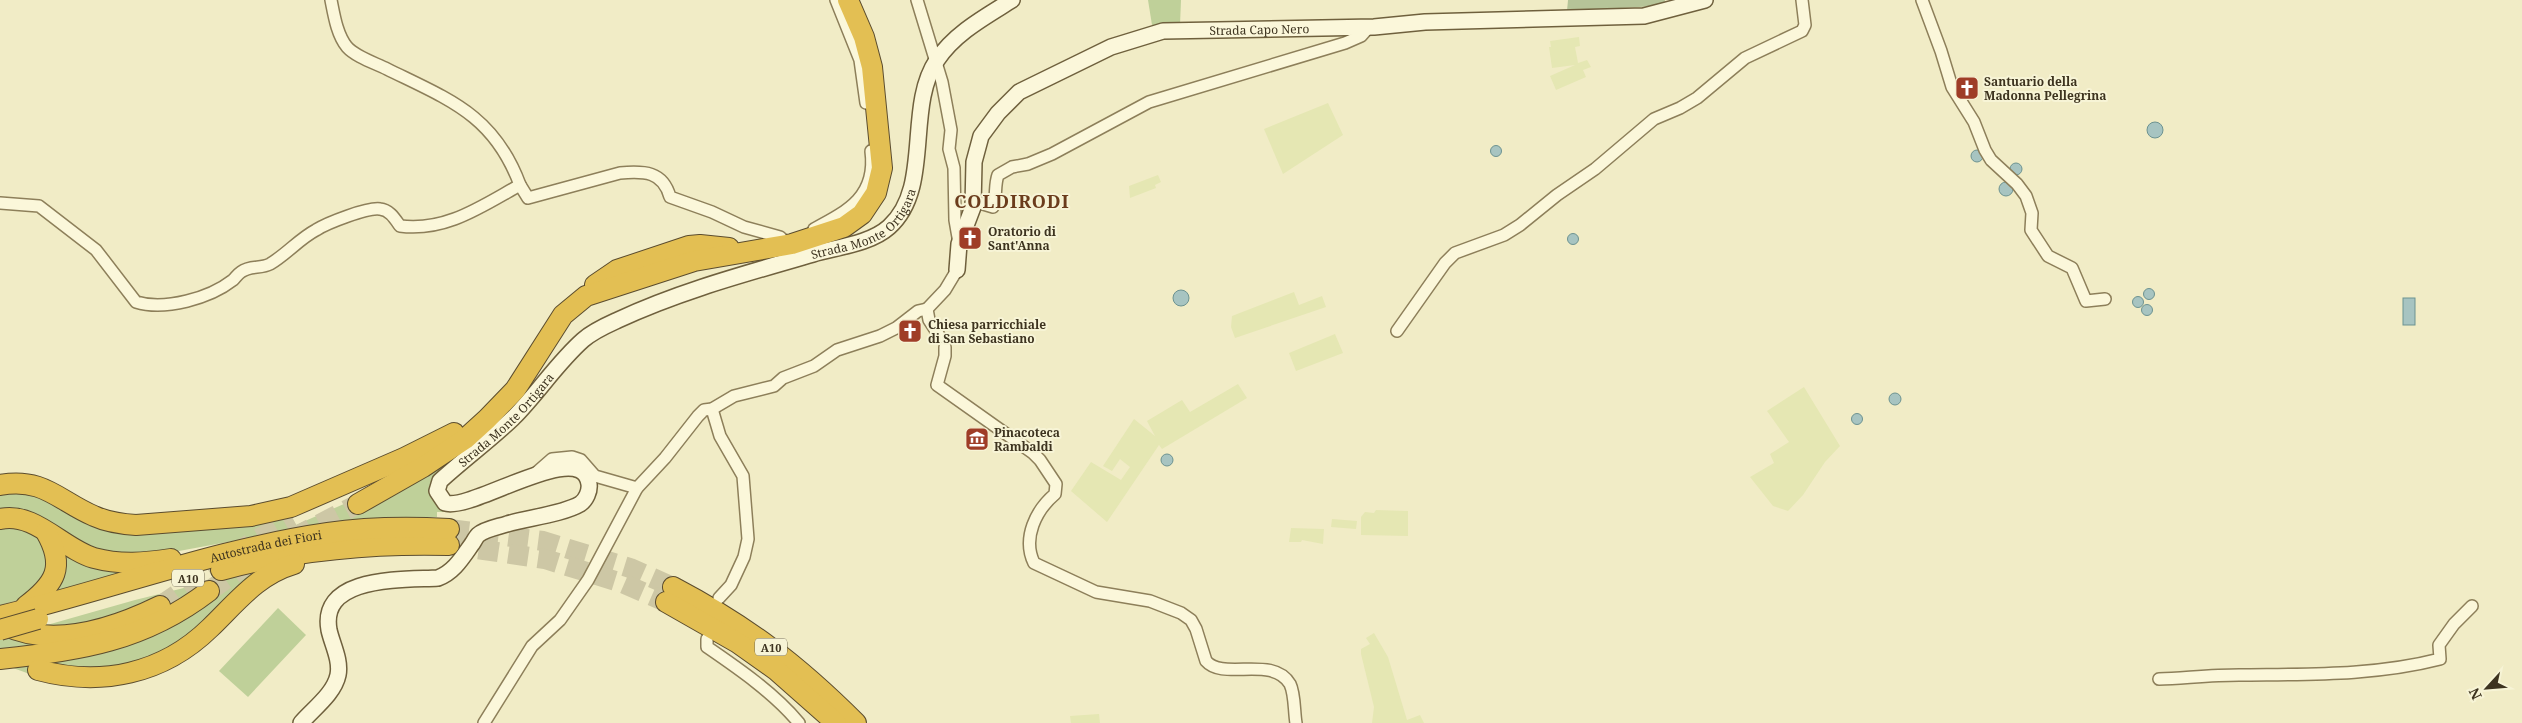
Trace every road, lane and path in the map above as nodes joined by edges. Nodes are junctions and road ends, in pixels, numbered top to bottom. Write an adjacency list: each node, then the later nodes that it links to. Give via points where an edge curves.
1 (331, 0): 11 (street, via 335,20 348,47 458,104 499,142)
2 (836, 0): 11 (street, via 860,60 872,158 871,177 861,198 841,215 811,231 782,239 670,197 667,184 649,174 620,173 528,198)
3 (848, 0): 21 (highway, via 864,37 872,67 882,168 876,193 862,214 844,227 792,244 756,251 710,245 689,246 617,270 599,282 564,315)
4 (917, 0): 10 (street)
5 (1012, 0): 10 (main road, Strada Monte Ortigara, via 960,34)
6 (1705, 0): 9 (main road, Strada Capo Nero, via 1644,16 1426,22)
7 (1802, 0): 20 (street, via 1805,25 1802,31 1744,58 1696,98 1648,123 1595,169 1520,226 1455,253 1445,262)
8 (1922, 0): 18 (street, via 1952,87 1974,122 1985,150 2026,196 2032,212 2031,230 2048,256 2072,268 2086,301)
9 (1369, 27): 12 (street, via 1361,36 1345,44 1149,102 1052,154 1005,170 998,175 995,184 993,207); 12 (main road, Strada Capo Nero, via 1163,31 1111,47 1019,92 998,113 982,136 977,153)
10 (935, 62): 14 (street, via 951,130 949,149 954,168); 15 (main road, Strada Monte Ortigara, via 925,86 914,178 899,216 879,234)
11 (520, 185): 13 (street, via 468,215 423,226 400,226 390,213 380,209 363,212 316,230 265,267 248,269 204,295 174,305 136,302 96,250 39,206)
12 (973, 201): 14 (main road, Strada Capo Nero)
13 (0, 203)
14 (959, 244): 17 (main road, Strada Capo Nero)
15 (809, 255): 16 (street); 24 (main road, Strada Monte Ortigara, via 660,303 585,339 514,417 440,482 438,491 441,500 455,504)
16 (792, 256)
17 (956, 270): 19 (street, via 945,290)
18 (2104, 298)
19 (927, 309): 22 (street, via 918,311 880,336 837,350 774,386 734,396); 48 (street, via 929,320 943,342 945,356 936,382 938,386 1033,453 1056,484 1055,494 1042,505 1035,517 1030,536 1034,563 1096,592 1150,601 1181,613 1191,620 1210,667 1265,670 1284,678 1290,684)
20 (1397, 331)
21 (503, 404): 23 (highway); 25 (highway, via 404,458 291,507 251,516 122,524 95,517 46,488 23,483)
22 (712, 409): 26 (street, via 704,410 698,416); 34 (street, via 720,436 743,476 748,539 744,558 731,585)
23 (452, 447): 27 (highway, via 406,479); 29 (highway)
24 (534, 475): 26 (street, via 552,460 572,457 580,460 596,476); 43 (main road, Strada Monte Ortigara, via 558,468 576,468 589,482 588,494 580,504 478,534 448,574 438,578 355,586 334,603 329,615 329,629 338,673 334,686)
25 (0, 486)
26 (637, 488): 44 (street, via 588,580 560,620 532,646)
27 (358, 504)
28 (0, 519): 30 (highway, via 27,521)
29 (293, 519)
30 (46, 532): 32 (highway, via 92,558 124,563); 37 (highway, via 56,560 54,578 43,593)
31 (341, 548): 32 (highway, Autostrada dei Fiori / A10, via 449,537 395,528 330,533); 38 (highway, Autostrada dei Fiori / A10, bridge, via 232,567); 41 (highway, via 269,574 240,595 198,639 150,667 132,673 92,678)
32 (227, 554): 37 (highway, Autostrada dei Fiori / A10)
33 (209, 591): 40 (highway, via 161,621 105,644)
34 (719, 598)
35 (160, 606): 37 (highway, via 114,625 57,635 21,632)
36 (2472, 606): 42 (street, via 2439,644 2440,658 2415,666 2357,672)
37 (6, 617)
38 (0, 630)
39 (707, 639): 45 (street, via 707,647 768,694)
40 (0, 659)
41 (38, 670)
42 (2159, 679)
43 (301, 723)
44 (484, 723)
45 (799, 723)
46 (836, 723): 47 (highway, A10, via 783,677 669,595 755,635 805,674)
47 (856, 723)
48 (1296, 723)

